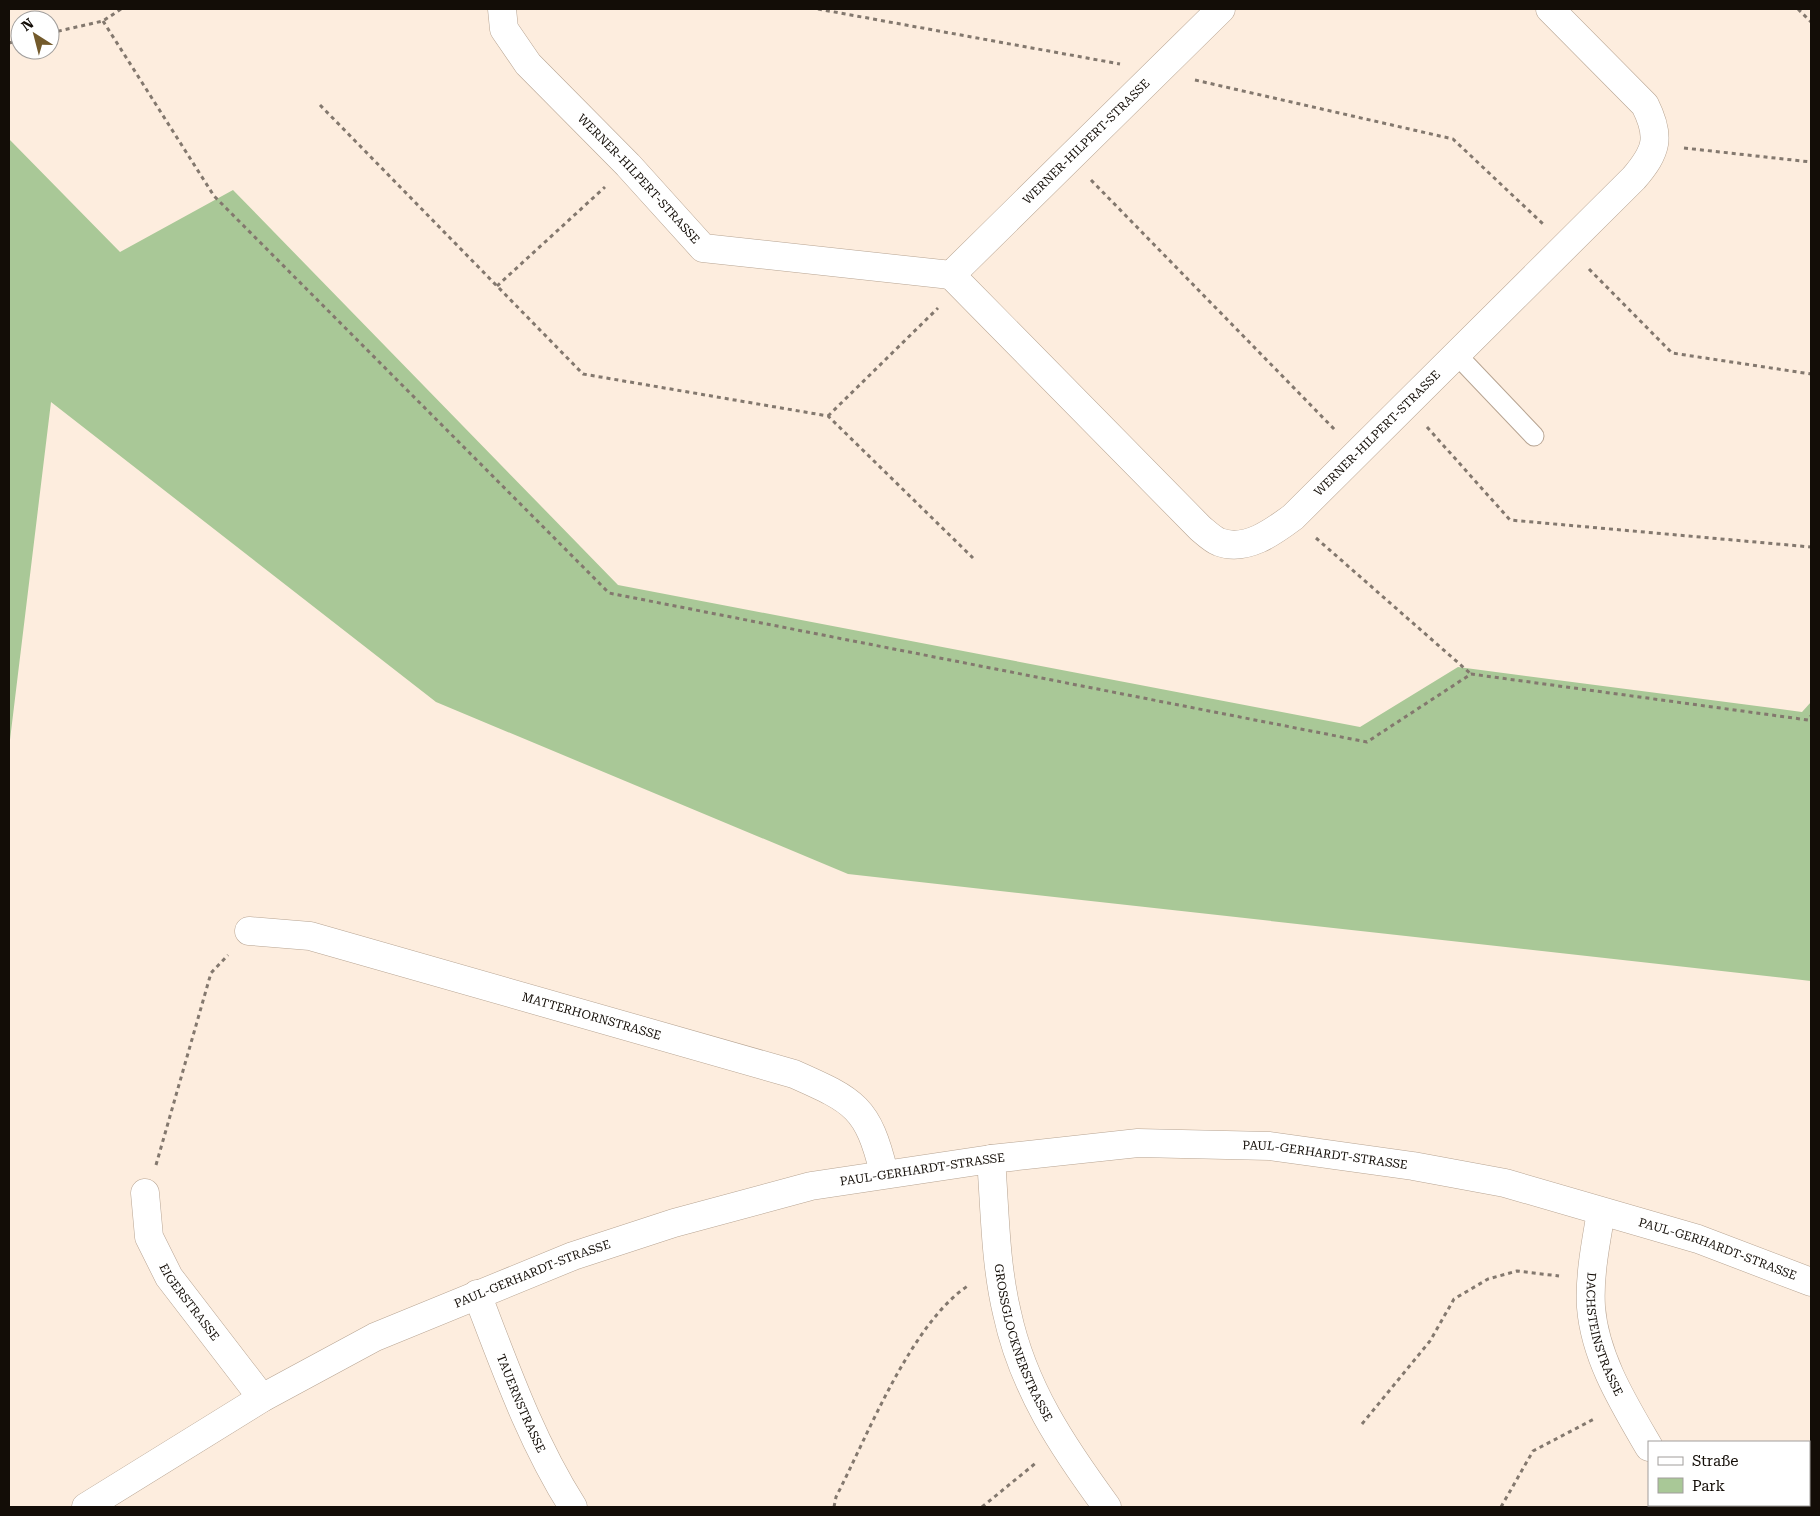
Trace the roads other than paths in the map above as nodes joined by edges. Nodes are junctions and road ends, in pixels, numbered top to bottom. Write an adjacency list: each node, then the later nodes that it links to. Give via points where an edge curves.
1 (502, 9): 4 (street, WERNER-HILPERT-STRASSE, via 504,29 528,64 628,165 703,248)
2 (1221, 9): 4 (street, WERNER-HILPERT-STRASSE, via 1070,158)
3 (1550, 9): 5 (street, WERNER-HILPERT-STRASSE, via 1645,105 1654,123 1654,145 1650,159 1634,178)
4 (956, 280): 5 (street, WERNER-HILPERT-STRASSE, via 1200,528 1218,541 1230,544 1248,543 1270,534 1293,517)
5 (1457, 355): 6 (lane)
6 (1534, 436)
7 (249, 931): 9 (street, MATTERHORNSTRASSE, via 310,936 794,1074 848,1101 865,1117)
8 (991, 1159): 9 (street, PAUL-GERHARDT-STRASSE); 11 (street, PAUL-GERHARDT-STRASSE, via 1138,1143 1270,1146 1505,1182); 18 (street, GROSSGLOCKNERSTRASSE, via 998,1265 1018,1355 1039,1404 1062,1444)
9 (884, 1173): 13 (street, PAUL-GERHARDT-STRASSE, via 811,1186 674,1223 573,1256)
10 (145, 1193): 14 (street, EIGERSTRASSE, via 149,1237 169,1277)
11 (1601, 1212): 12 (street, PAUL-GERHARDT-STRASSE, via 1698,1239); 15 (street, DACHSTEINSTRASSE, via 1591,1307 1598,1345 1623,1404)
12 (1811, 1282)
13 (477, 1294): 14 (street, PAUL-GERHARDT-STRASSE, via 375,1337); 17 (street, TAUERNSTRASSE, via 528,1422)
14 (262, 1398): 16 (street, PAUL-GERHARDT-STRASSE)
15 (1648, 1445)
16 (86, 1507)
17 (573, 1507)
18 (1107, 1507)

